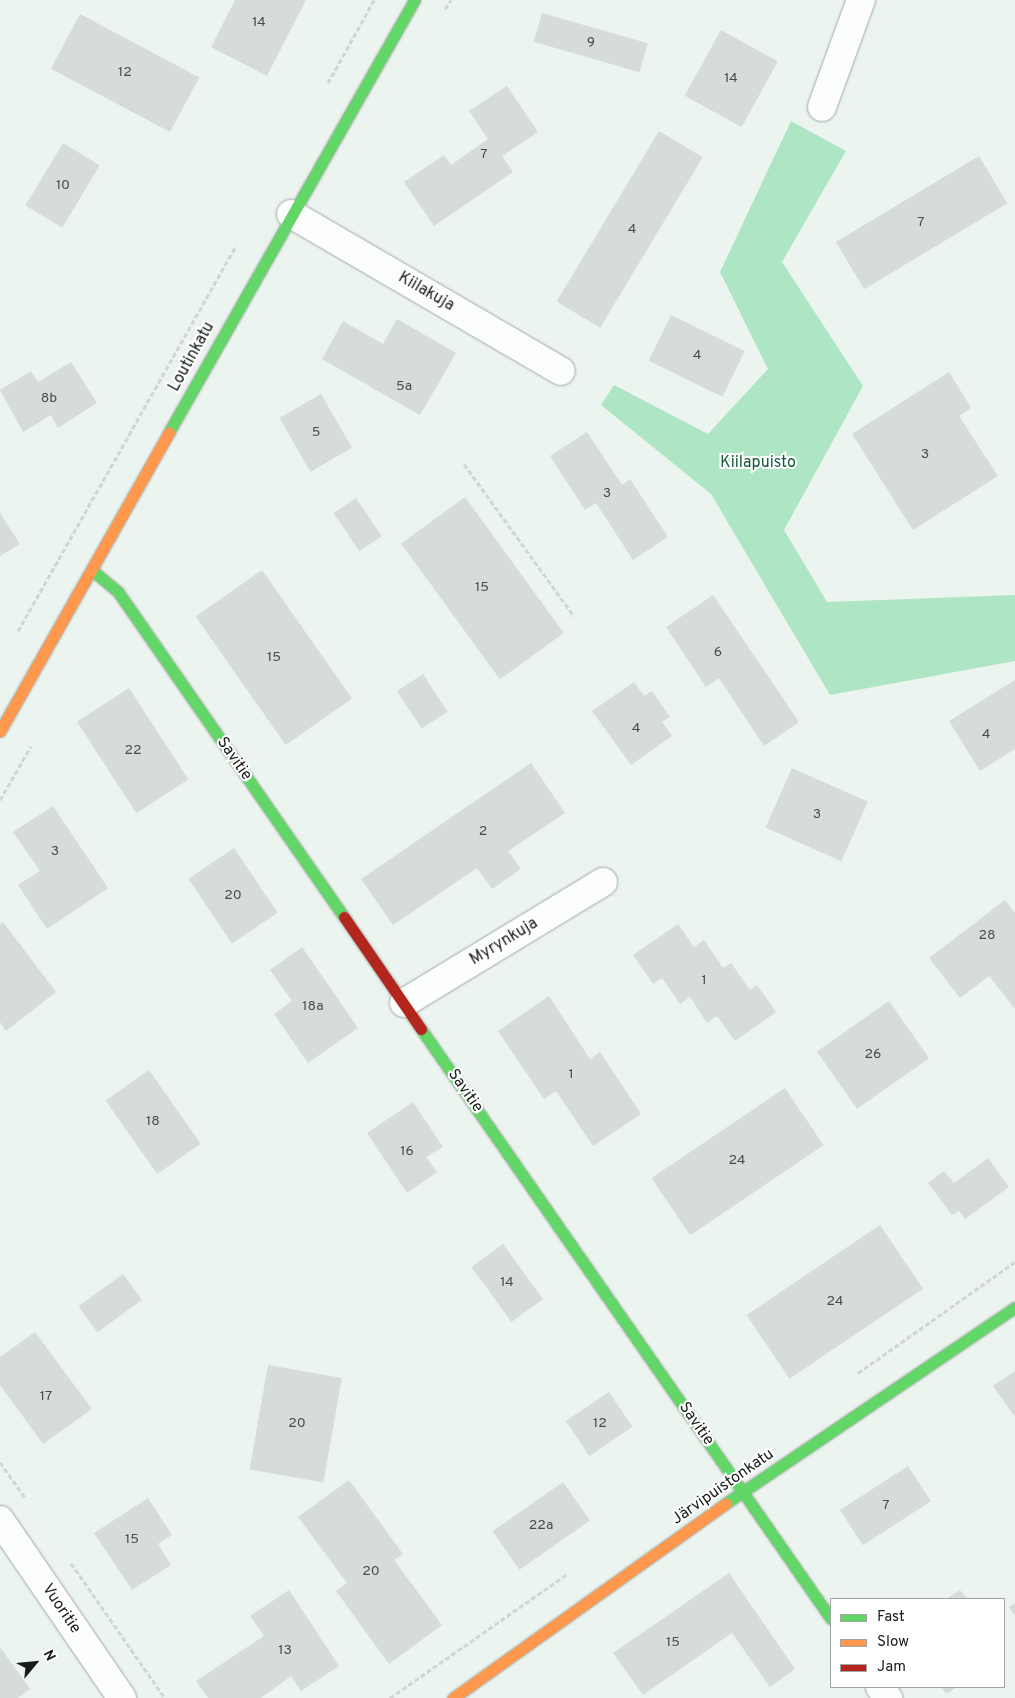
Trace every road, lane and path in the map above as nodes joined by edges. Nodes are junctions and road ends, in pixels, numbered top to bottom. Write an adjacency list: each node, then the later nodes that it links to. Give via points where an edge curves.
1 (374, 0): 4 (path)
2 (414, 0): 6 (street, Loutinkatu)
3 (861, 0): 5 (street)
4 (326, 86)
5 (822, 107)
6 (291, 214): 8 (street, Kiilakuja); 10 (street, Loutinkatu)
7 (239, 239): 12 (path)
8 (561, 371)
9 (464, 464): 11 (path)
10 (92, 570): 13 (street, Loutinkatu); 15 (street, Savitie, via 118,592)
11 (574, 616)
12 (13, 640)
13 (0, 731)
14 (603, 882): 15 (street, Myrynkuja)
15 (404, 1003): 18 (street, Savitie)
16 (1015, 1307): 18 (street, Järvipuistonkatu)
17 (0, 1462): 19 (path)
18 (744, 1492): 22 (street, Savitie); 25 (street, Järvipuistonkatu)
19 (32, 1507)
20 (0, 1520): 23 (street, Vuoritie)
21 (70, 1562): 24 (path)
22 (830, 1618)
23 (122, 1698)
24 (165, 1698)
25 (453, 1698)

